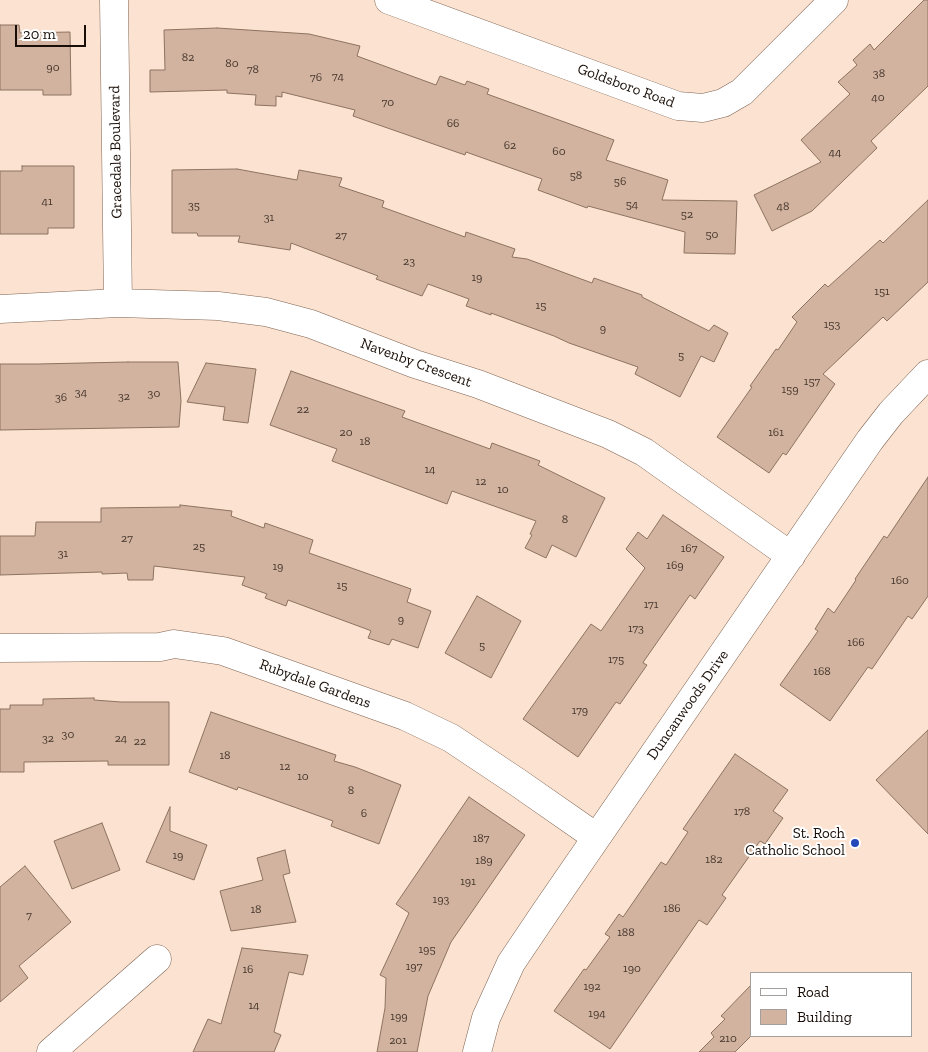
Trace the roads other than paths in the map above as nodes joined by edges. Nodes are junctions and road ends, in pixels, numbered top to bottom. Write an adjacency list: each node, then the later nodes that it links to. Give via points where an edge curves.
1 (114, 0): 4 (street, Gracedale Boulevard)
2 (389, 0): 3 (street, Goldsboro Road, via 678,106 704,108 723,103 742,92)
3 (834, 0)
4 (118, 303): 5 (street, Navenby Crescent); 7 (street, Navenby Crescent, via 218,306 266,312 311,324 478,384 608,434 644,452)
5 (0, 309)
6 (928, 374): 7 (street, Duncanwoods Drive, via 870,440)
7 (791, 556): 9 (street, Duncanwoods Drive)
8 (0, 648): 9 (street, Rubydale Gardens, via 160,647 174,644 222,651 405,716 451,738)
9 (596, 837): 12 (street, Duncanwoods Drive, via 511,963 486,1018)
10 (157, 959): 11 (street)
11 (51, 1052)
12 (477, 1052)

